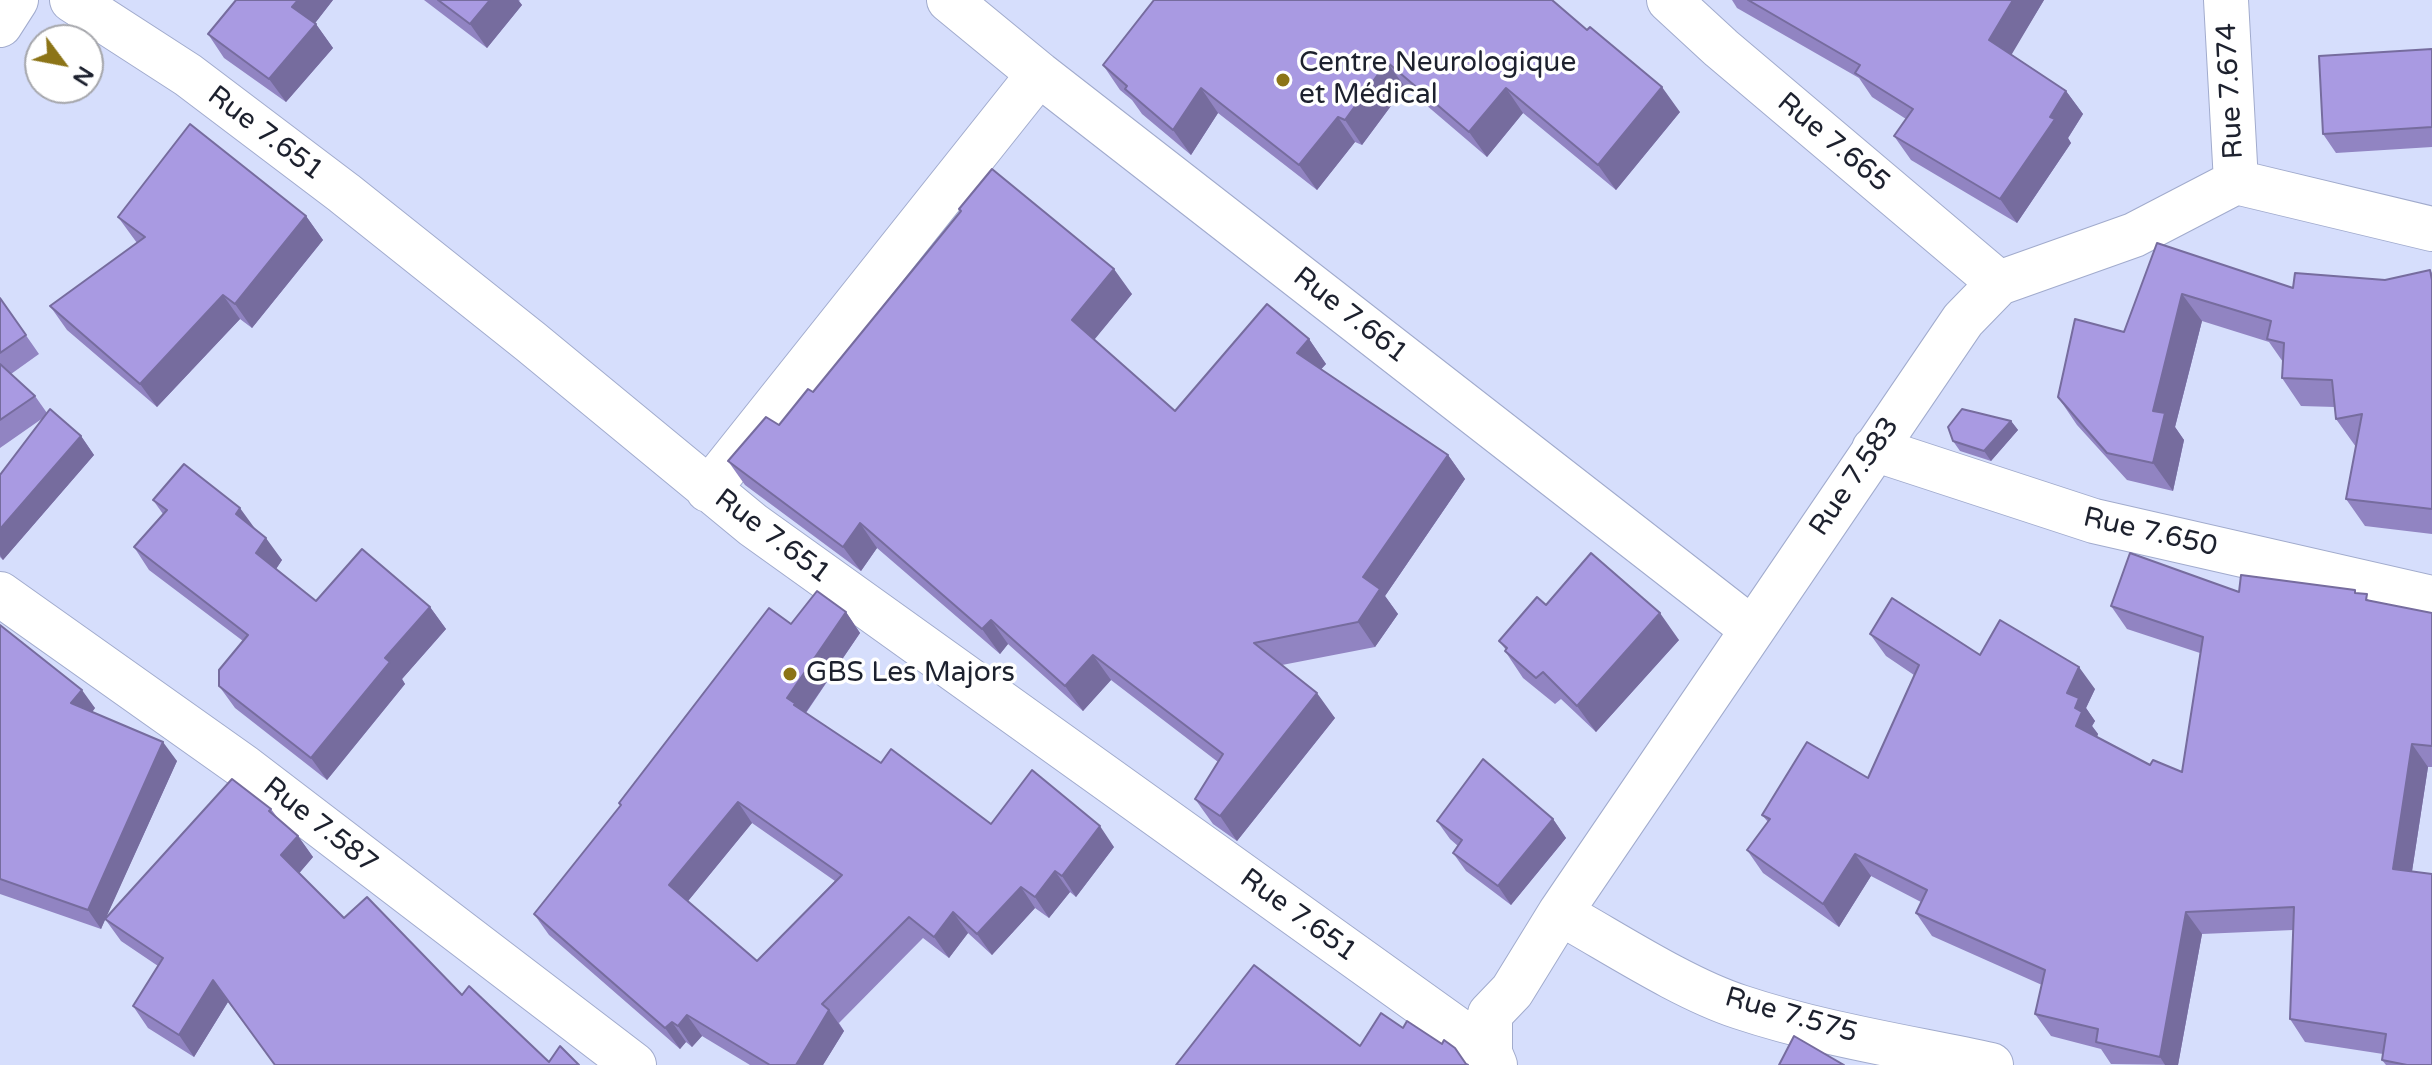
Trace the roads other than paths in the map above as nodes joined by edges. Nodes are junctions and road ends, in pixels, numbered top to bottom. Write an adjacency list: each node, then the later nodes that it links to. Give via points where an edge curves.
1 (16, 0): 6 (street)
2 (72, 0): 12 (street, Rue 7.651, via 188,75 344,193)
3 (949, 0): 7 (street, Rue 7.661)
4 (1669, 0): 10 (street, Rue 7.665)
5 (2226, 0): 8 (street, Rue 7.674)
6 (0, 25)
7 (1039, 74): 12 (street); 15 (street, Rue 7.661)
8 (2236, 182): 9 (street); 10 (street, Rue 7.583, via 2134,235)
9 (2432, 229)
10 (1999, 283): 11 (street, Rue 7.583, via 1963,320)
11 (1874, 449): 14 (street, Rue 7.650, via 2094,521); 15 (street, Rue 7.583)
12 (708, 490): 17 (street, Rue 7.651)
13 (0, 594): 18 (street, Rue 7.587, via 244,767)
14 (2432, 598)
15 (1752, 629): 16 (street, Rue 7.583)
16 (1560, 913): 17 (street, Rue 7.583, via 1512,991 1490,1014); 19 (street, Rue 7.575, via 1737,1006)
17 (1492, 1059)
18 (634, 1065)
19 (1991, 1065)

